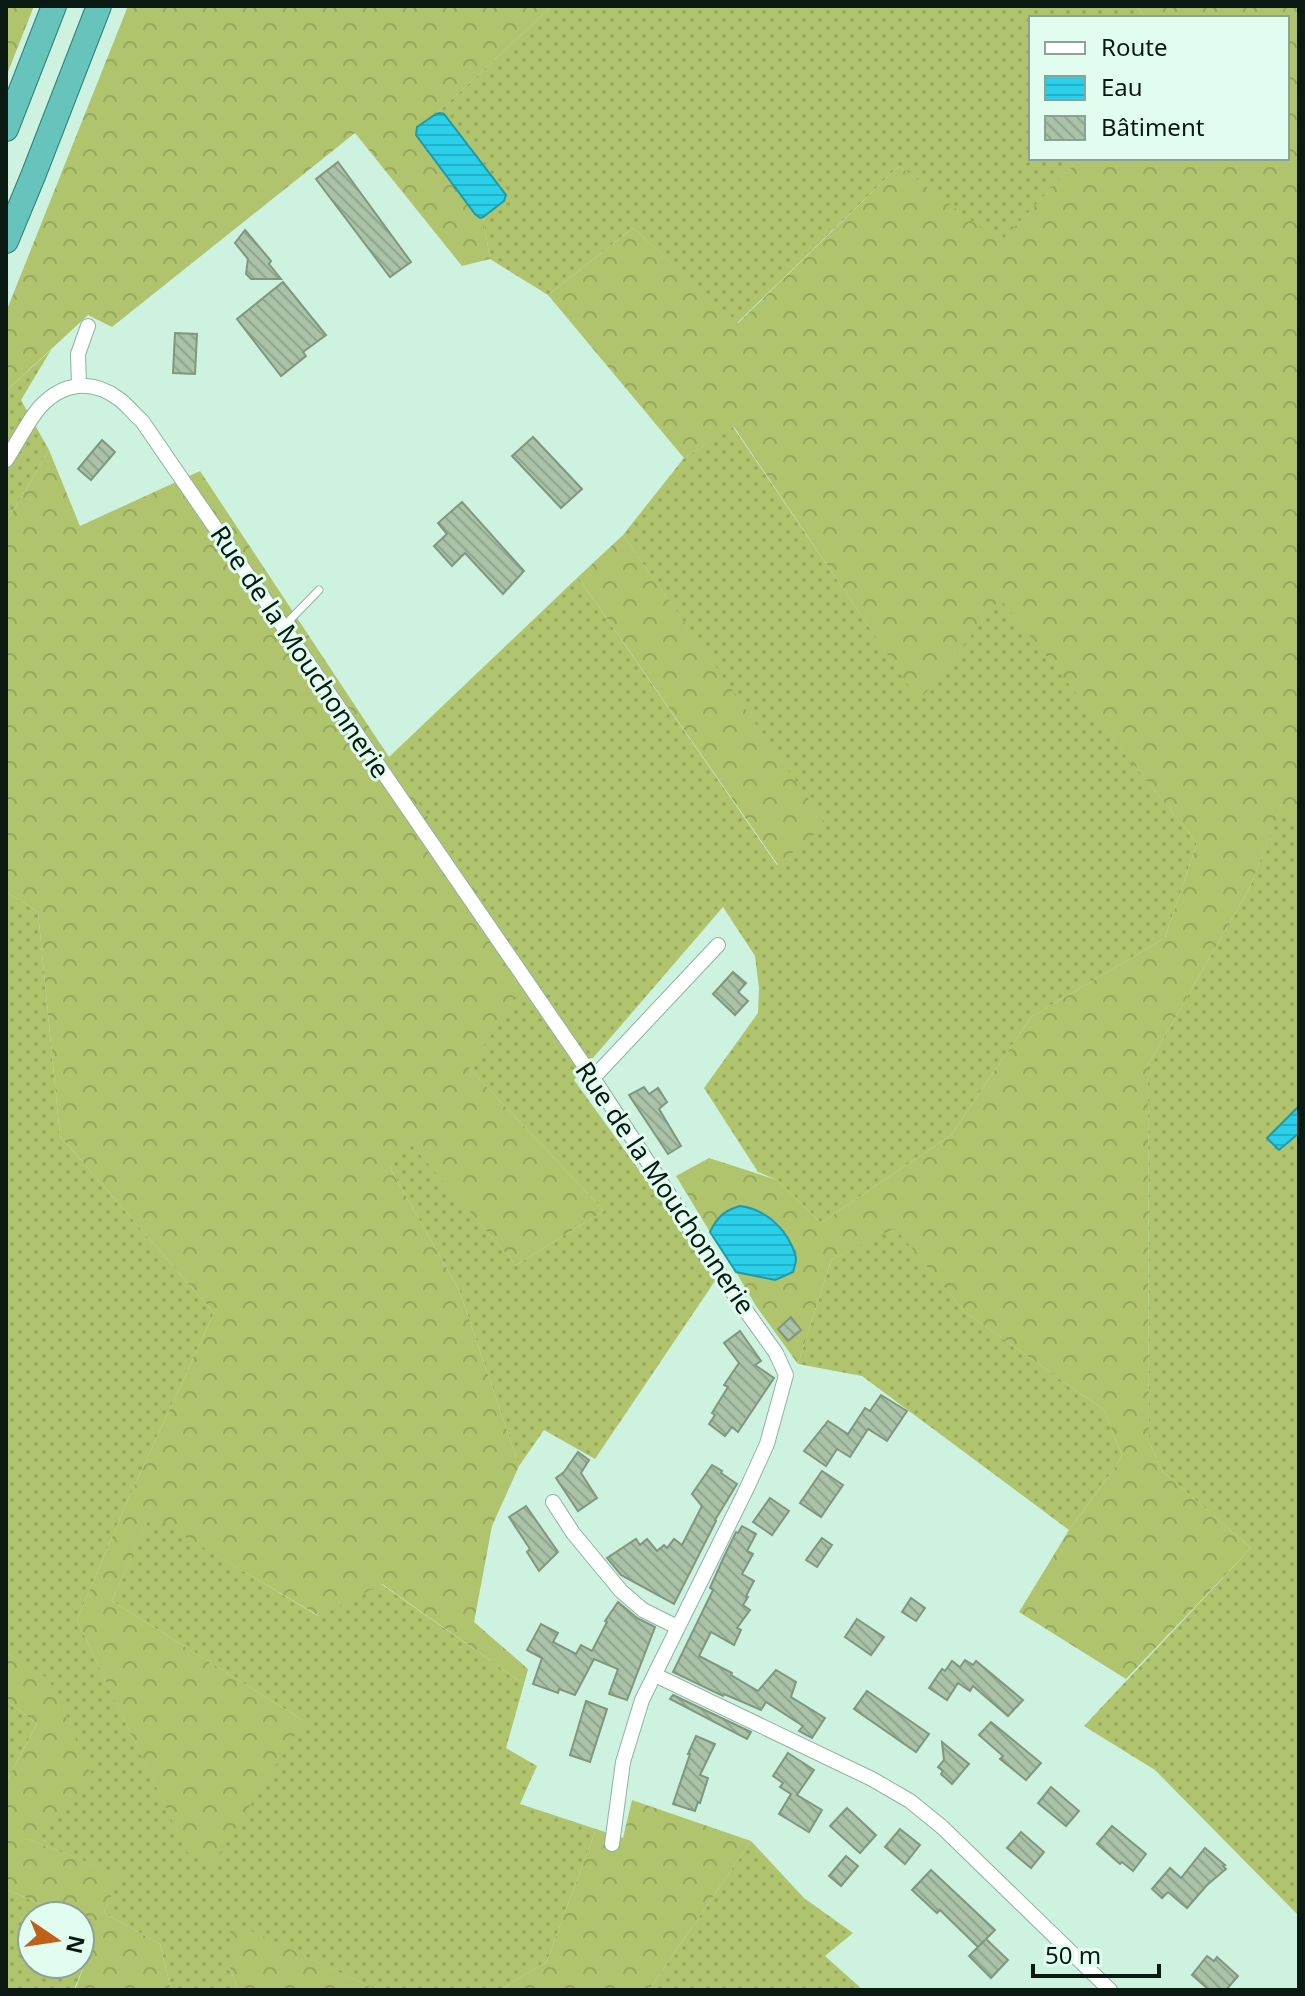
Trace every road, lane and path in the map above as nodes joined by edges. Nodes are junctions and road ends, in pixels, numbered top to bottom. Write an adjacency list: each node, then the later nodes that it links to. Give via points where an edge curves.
1 (54, 6): 3 (highway)
2 (99, 6): 4 (highway)
3 (6, 129)
4 (6, 241)
5 (88, 326): 6 (street, via 78,354)
6 (79, 384): 7 (street, via 40,407); 9 (street, Rue de la Mouchonnerie, via 117,398 142,421)
7 (6, 460)
8 (319, 590): 9 (lane)
9 (283, 627): 11 (street, Rue de la Mouchonnerie)
10 (718, 945): 11 (street)
11 (593, 1078): 13 (street, Rue de la Mouchonnerie, via 786,1375 767,1444)
12 (553, 1502): 13 (street, via 621,1591 643,1610)
13 (677, 1627): 14 (street, Rue de la Mouchonnerie)
14 (655, 1675): 15 (street, Rue de la Mouchonnerie, via 623,1762); 16 (street, via 910,1801)
15 (612, 1844)
16 (1110, 1990)

